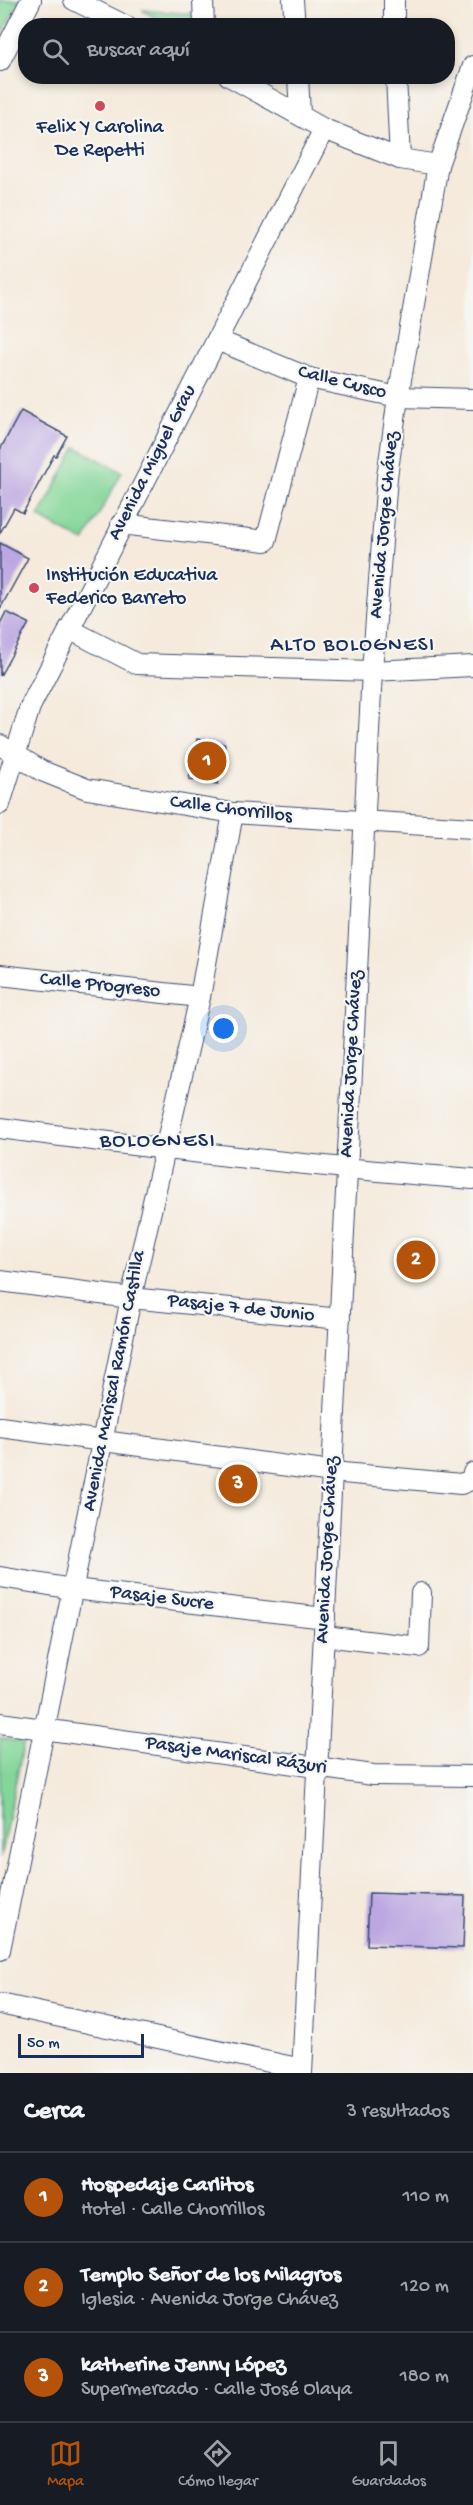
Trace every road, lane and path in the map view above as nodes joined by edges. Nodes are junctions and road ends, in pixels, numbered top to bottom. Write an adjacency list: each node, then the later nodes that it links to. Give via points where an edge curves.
1 (31, 0): 6 (street)
2 (74, 0): 7 (street)
3 (203, 0): 8 (street)
4 (293, 0): 9 (street)
5 (393, 0): 10 (street)
6 (22, 18)
7 (110, 18)
8 (204, 18)
9 (294, 18)
10 (394, 18)
11 (18, 26): 12 (street)
12 (0, 61)
13 (473, 66): 20 (street, Avenida Jorge Chávez)
14 (245, 84): 17 (street)
15 (298, 84): 17 (street)
16 (396, 84): 19 (street)
17 (300, 114): 18 (street)
18 (324, 129): 19 (street); 21 (street, Avenida Miguel Grau)
19 (399, 159): 20 (street)
20 (438, 165): 23 (street, Avenida Jorge Chávez)
21 (217, 340): 22 (street, Calle Cusco); 25 (street, Avenida Miguel Grau)
22 (309, 378): 23 (street, Calle Cusco); 25 (street, via 266,541)
23 (398, 397): 24 (street, Calle Cusco); 28 (street, Avenida Jorge Chávez, via 387,477)
24 (473, 399)
25 (121, 524): 26 (street, Avenida Miguel Grau)
26 (69, 629): 28 (street, via 137,664); 29 (street, Avenida Miguel Grau)
27 (473, 666): 28 (street)
28 (372, 671): 32 (street, Avenida Jorge Chávez)
29 (7, 749): 30 (street, Avenida Miguel Grau); 31 (street, Calle Chorrillos, via 42,771 87,789)
30 (0, 804)
31 (233, 813): 32 (street, Calle Chorrillos); 35 (street, Avenida Mariscal Ramón Castilla)
32 (364, 823): 33 (street, Calle Chorrillos); 38 (street, Avenida Jorge Chávez)
33 (473, 828)
34 (0, 975): 35 (street, Calle Progreso)
35 (200, 997): 37 (street, Avenida Mariscal Ramón Castilla)
36 (0, 1128): 37 (street)
37 (163, 1150): 38 (street); 41 (street, Avenida Mariscal Ramón Castilla)
38 (347, 1170): 39 (street); 42 (street, Avenida Jorge Chávez)
39 (473, 1179)
40 (0, 1281): 41 (street, Pasaje 7 de Junio)
41 (131, 1298): 42 (street, Pasaje 7 de Junio); 44 (street, Avenida Mariscal Ramón Castilla)
42 (340, 1319): 45 (street, Avenida Jorge Chávez)
43 (0, 1427): 44 (street)
44 (103, 1442): 45 (street); 48 (street, Avenida Mariscal Ramón Castilla)
45 (332, 1472): 46 (street, via 461,1484 471,1480); 50 (street, Avenida Jorge Chávez)
46 (473, 1473)
47 (0, 1578): 48 (street, Pasaje Sucre)
48 (73, 1589): 50 (street, Pasaje Sucre); 52 (street, Avenida Mariscal Ramón Castilla)
49 (421, 1593): 50 (street, Pasaje Sucre, via 419,1647)
50 (324, 1627): 53 (street, Avenida Jorge Chávez)
51 (0, 1723): 52 (street, Pasaje Mariscal Rázuri)
52 (43, 1727): 53 (street, Pasaje Mariscal Rázuri); 55 (street, Avenida Mariscal Ramón Castilla)
53 (317, 1769): 54 (street, Pasaje Mariscal Rázuri, via 373,1775); 57 (street, Avenida Jorge Chávez)
54 (473, 1776)
55 (0, 1950)
56 (0, 2004): 57 (street)
57 (302, 2071)

